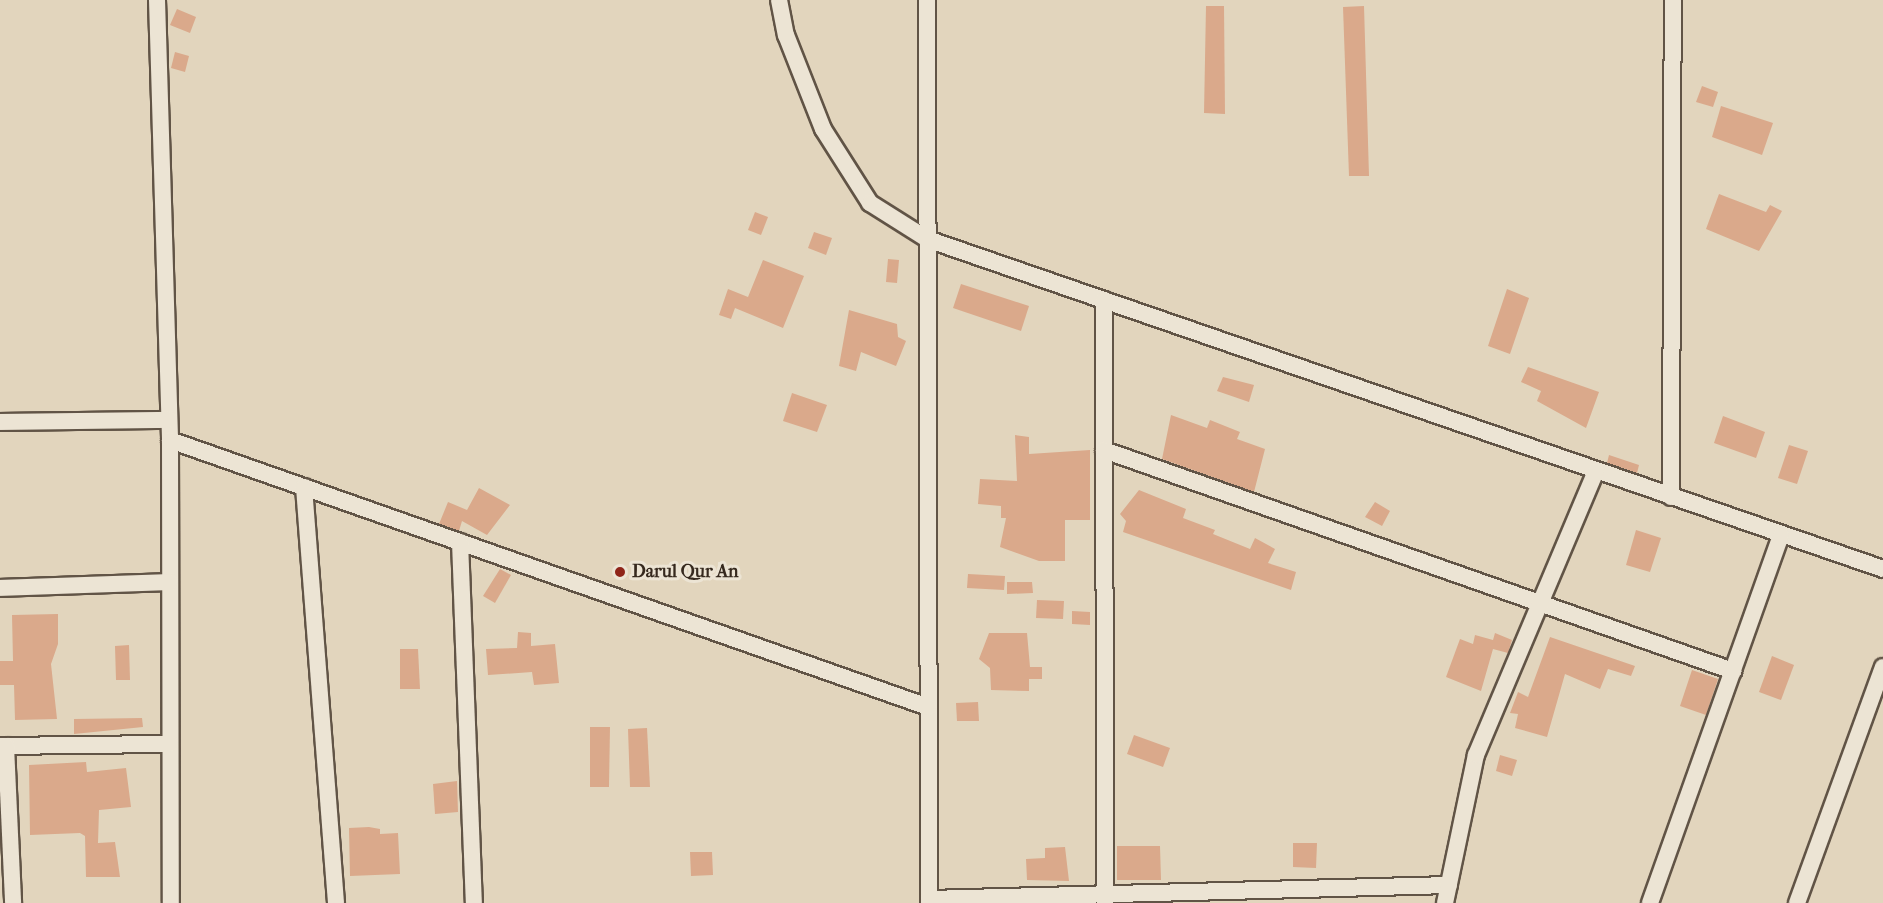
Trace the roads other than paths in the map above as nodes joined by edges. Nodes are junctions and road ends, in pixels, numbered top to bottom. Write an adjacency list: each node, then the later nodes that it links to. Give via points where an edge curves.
1 (157, 0): 7 (street)
2 (779, 0): 5 (street, via 786,35 823,129 870,203)
3 (927, 0): 5 (street)
4 (1673, 0): 13 (street)
5 (927, 239): 6 (street); 22 (street)
6 (1104, 300): 10 (street); 11 (street)
7 (169, 420): 8 (street); 9 (street)
8 (0, 422)
9 (170, 440): 12 (street); 17 (street)
10 (1104, 450): 19 (street); 27 (street)
11 (1596, 471): 13 (street); 19 (street)
12 (304, 487): 15 (street); 31 (street)
13 (1671, 497): 14 (street)
14 (1781, 536): 16 (street); 21 (street)
15 (460, 542): 22 (street); 32 (street)
16 (1883, 569)
17 (170, 582): 18 (street); 23 (street)
18 (0, 588)
19 (1540, 604): 21 (street); 25 (street, via 1476,755)
20 (1883, 667): 35 (street)
21 (1733, 671): 34 (street)
22 (928, 707): 28 (street)
23 (170, 744): 24 (street); 30 (street)
24 (3, 746): 29 (street)
25 (1449, 885): 26 (street); 33 (street)
26 (1317, 896): 27 (street)
27 (1105, 899): 28 (street)
28 (929, 901)
29 (13, 903)
30 (171, 903)
31 (336, 903)
32 (474, 903)
33 (1445, 903)
34 (1650, 903)
35 (1797, 903)

